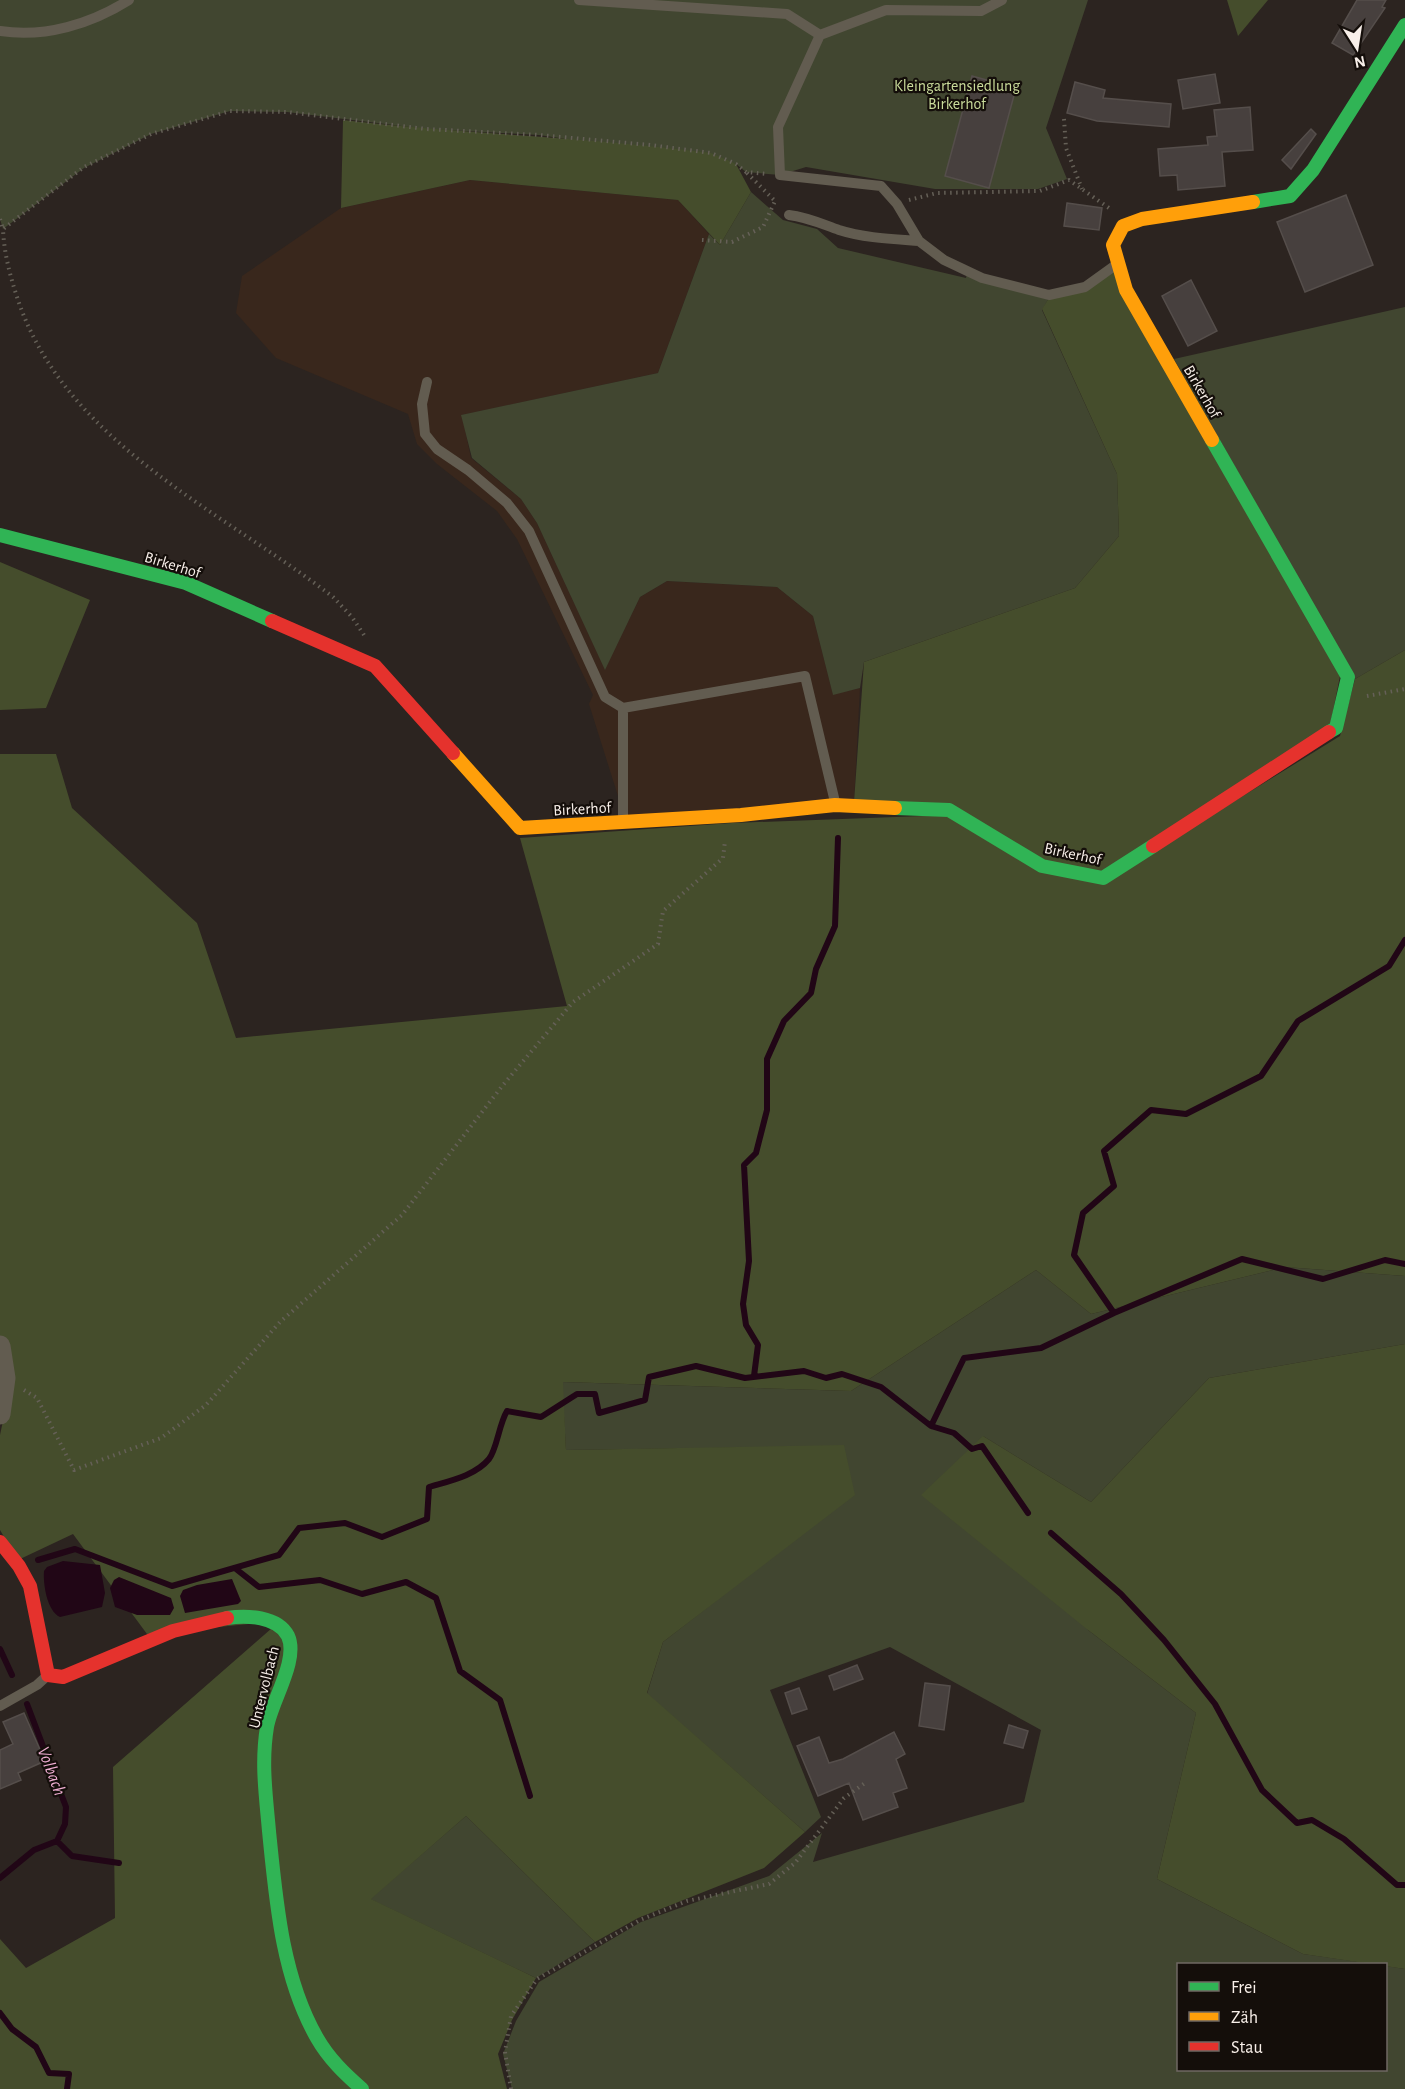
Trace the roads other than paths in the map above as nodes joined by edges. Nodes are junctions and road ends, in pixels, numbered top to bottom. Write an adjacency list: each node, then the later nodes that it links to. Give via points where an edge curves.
1 (129, 0): 5 (lane, via 105,15 70,26 25,35)
2 (579, 0): 6 (lane, via 787,14)
3 (1002, 0): 6 (lane, via 981,11 886,10)
4 (1405, 25): 9 (street, Birkerhof, via 1313,170 1290,196 1142,219 1123,226 1113,244)
5 (0, 31)
6 (820, 35): 8 (lane, via 778,128 780,175 881,186)
7 (789, 215): 8 (lane, via 841,231)
8 (919, 241): 9 (lane, via 944,260 982,278 1049,295 1086,287)
9 (1117, 264): 13 (street, Birkerhof, via 1126,291 1348,677 1336,728 1103,878 1042,866 949,810)
10 (428, 382): 12 (lane, via 422,404 425,434 437,449 507,503 528,531 605,697)
11 (0, 535): 14 (street, Birkerhof, via 186,583 375,666 520,828)
12 (623, 708): 13 (lane, via 804,676); 14 (lane)
13 (836, 805): 14 (street, Birkerhof)
14 (623, 822)
15 (0, 1346): 16 (street, via 5,1377)
16 (0, 1414)
17 (0, 1542): 18 (street, via 23,1570 32,1591 40,1655)
18 (48, 1675): 19 (lane); 20 (street, Untervolbach, via 63,1677 151,1639 226,1617 257,1618 279,1624 287,1633 292,1653 270,1711 263,1766 285,1946 314,2031 327,2055)
19 (0, 1706)
20 (362, 2089)

